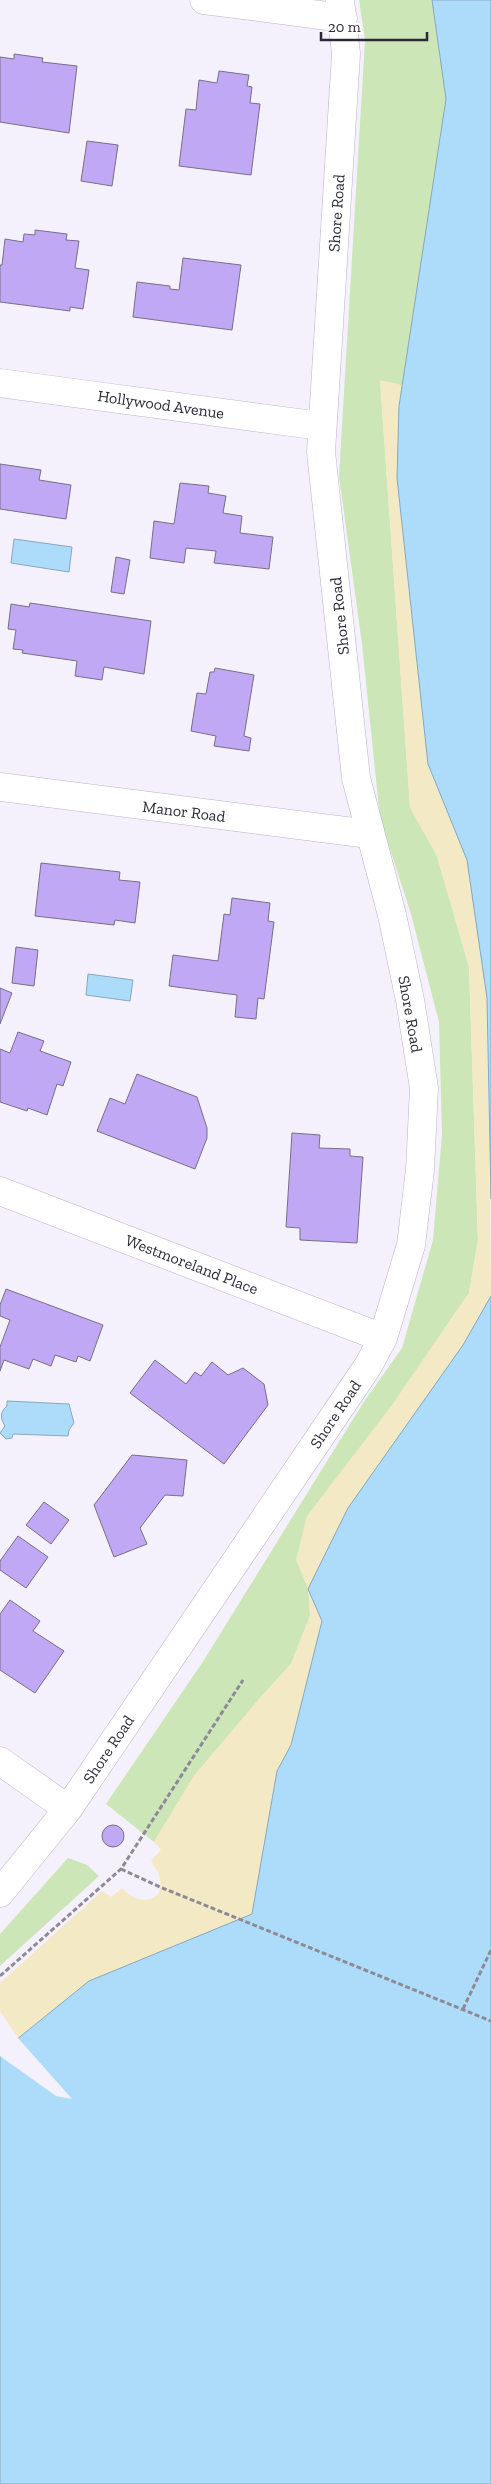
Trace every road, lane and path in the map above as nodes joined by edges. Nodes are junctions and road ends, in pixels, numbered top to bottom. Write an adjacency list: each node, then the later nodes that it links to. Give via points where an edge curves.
1 (204, 0): 2 (street)
2 (341, 9): 4 (street, Shore Road, via 346,54)
3 (0, 383): 4 (street, Hollywood Avenue)
4 (322, 426): 6 (street, Shore Road, via 321,452 356,778)
5 (0, 787): 6 (street, Manor Road)
6 (369, 834): 8 (street, Shore Road, via 392,915 424,1088 420,1170 411,1245)
7 (0, 1191): 8 (street, Westmoreland Place)
8 (383, 1338): 11 (street, Shore Road, via 368,1366)
9 (243, 1680): 12 (path)
10 (0, 1761): 11 (street)
11 (68, 1809): 13 (street, Shore Road)
12 (121, 1869): 15 (path); 16 (path)
13 (0, 1893)
14 (491, 1950): 16 (path)
15 (0, 1976)
16 (463, 2009): 17 (path)
17 (491, 2021)

